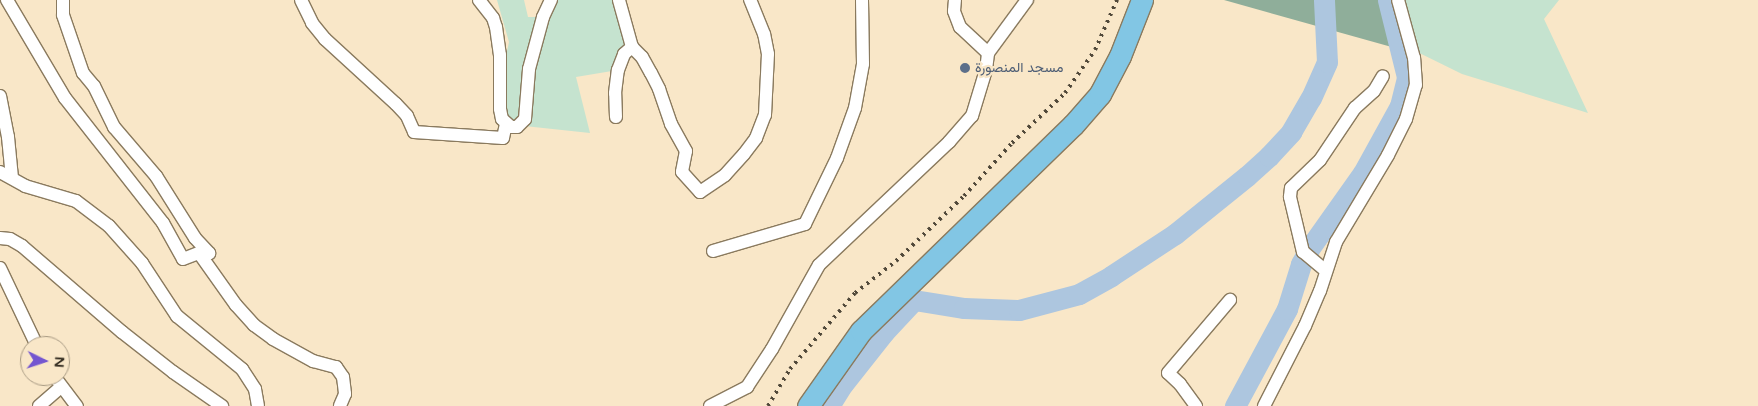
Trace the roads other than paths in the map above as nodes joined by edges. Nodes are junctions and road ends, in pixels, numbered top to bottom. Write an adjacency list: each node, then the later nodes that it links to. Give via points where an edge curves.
1 (7, 0): 23 (street, via 65,98 163,223 183,259)
2 (63, 0): 23 (street, via 64,15 83,73 94,86 114,126 156,176 195,238 209,253)
3 (301, 0): 18 (street, via 325,40 396,104 407,116 414,132 503,138)
4 (479, 0): 18 (street, via 493,18 498,35 500,110)
5 (551, 0): 18 (street, via 529,69 525,119 517,126)
6 (619, 0): 13 (street)
7 (750, 0): 13 (street, via 764,34 768,54 765,115 756,138 739,160 725,175 700,192 682,172 686,151 671,124 655,81 642,57)
8 (862, 0): 22 (street, via 862,64 855,108 837,158 806,224)
9 (955, 0): 14 (street, via 954,11 960,27)
10 (1027, 0): 14 (street)
11 (1142, 0): 35 (main road, via 1120,56 1100,94 862,331)
12 (1398, 0): 25 (street, via 1414,58 1416,85 1406,119 1336,242)
13 (632, 47): 17 (street, via 624,54 618,70)
14 (988, 53): 34 (street, via 972,116 949,142 819,264 747,387)
15 (1383, 76): 25 (street, via 1374,91 1355,108 1320,160 1291,188 1290,197 1303,252)
16 (0, 96): 20 (street)
17 (616, 117)
18 (506, 124)
19 (0, 172): 20 (street)
20 (12, 178): 32 (street, via 42,192 76,201 109,226 142,263 177,316 242,369 255,389)
21 (0, 238): 31 (street, via 22,246 101,315)
22 (714, 251)
23 (199, 253): 33 (street, via 254,325 313,361 336,367 343,377 345,394)
24 (0, 268): 27 (street)
25 (1326, 271): 37 (street, via 1304,326)
26 (1230, 300): 36 (street, via 1168,373)
27 (32, 336)
28 (61, 387): 29 (street); 30 (street)
29 (40, 406)
30 (77, 406)
31 (222, 406)
32 (258, 406)
33 (340, 406)
34 (710, 406)
35 (808, 406)
36 (1196, 406)
37 (1264, 406)

